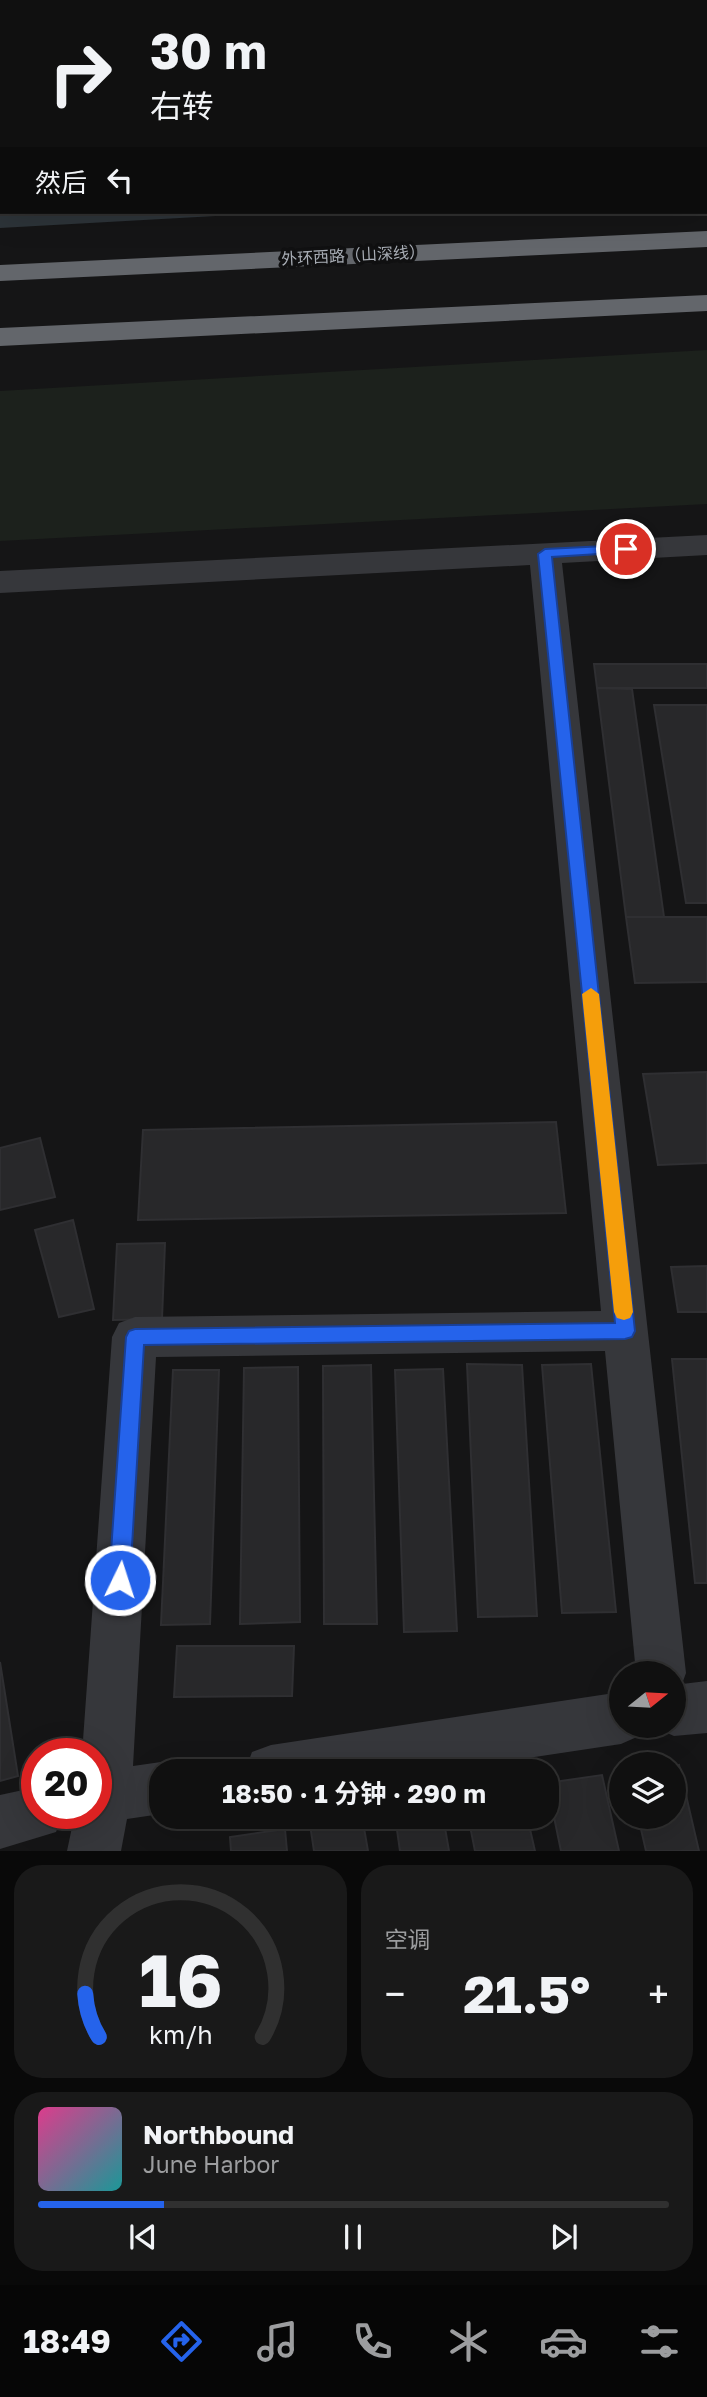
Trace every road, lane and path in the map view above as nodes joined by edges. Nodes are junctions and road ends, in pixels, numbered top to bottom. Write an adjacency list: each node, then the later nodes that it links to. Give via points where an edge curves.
1 (707, 239): 2 (highway, 外环西路（山深线）)
2 (0, 273)
3 (707, 303): 4 (highway)
4 (0, 337)
5 (707, 545): 6 (street)
6 (545, 554): 7 (street); 8 (street)
7 (0, 582)
8 (625, 1331): 9 (street); 13 (street, via 135,1337)
9 (660, 1661)
10 (707, 1707): 11 (street)
11 (686, 1709)
12 (609, 1720): 14 (street)
13 (105, 1738)
14 (350, 1759)
15 (149, 1790): 16 (street)
16 (112, 1795)
17 (21, 1817): 18 (street)
18 (0, 1822)
19 (97, 1829): 20 (street)
20 (94, 1851)

